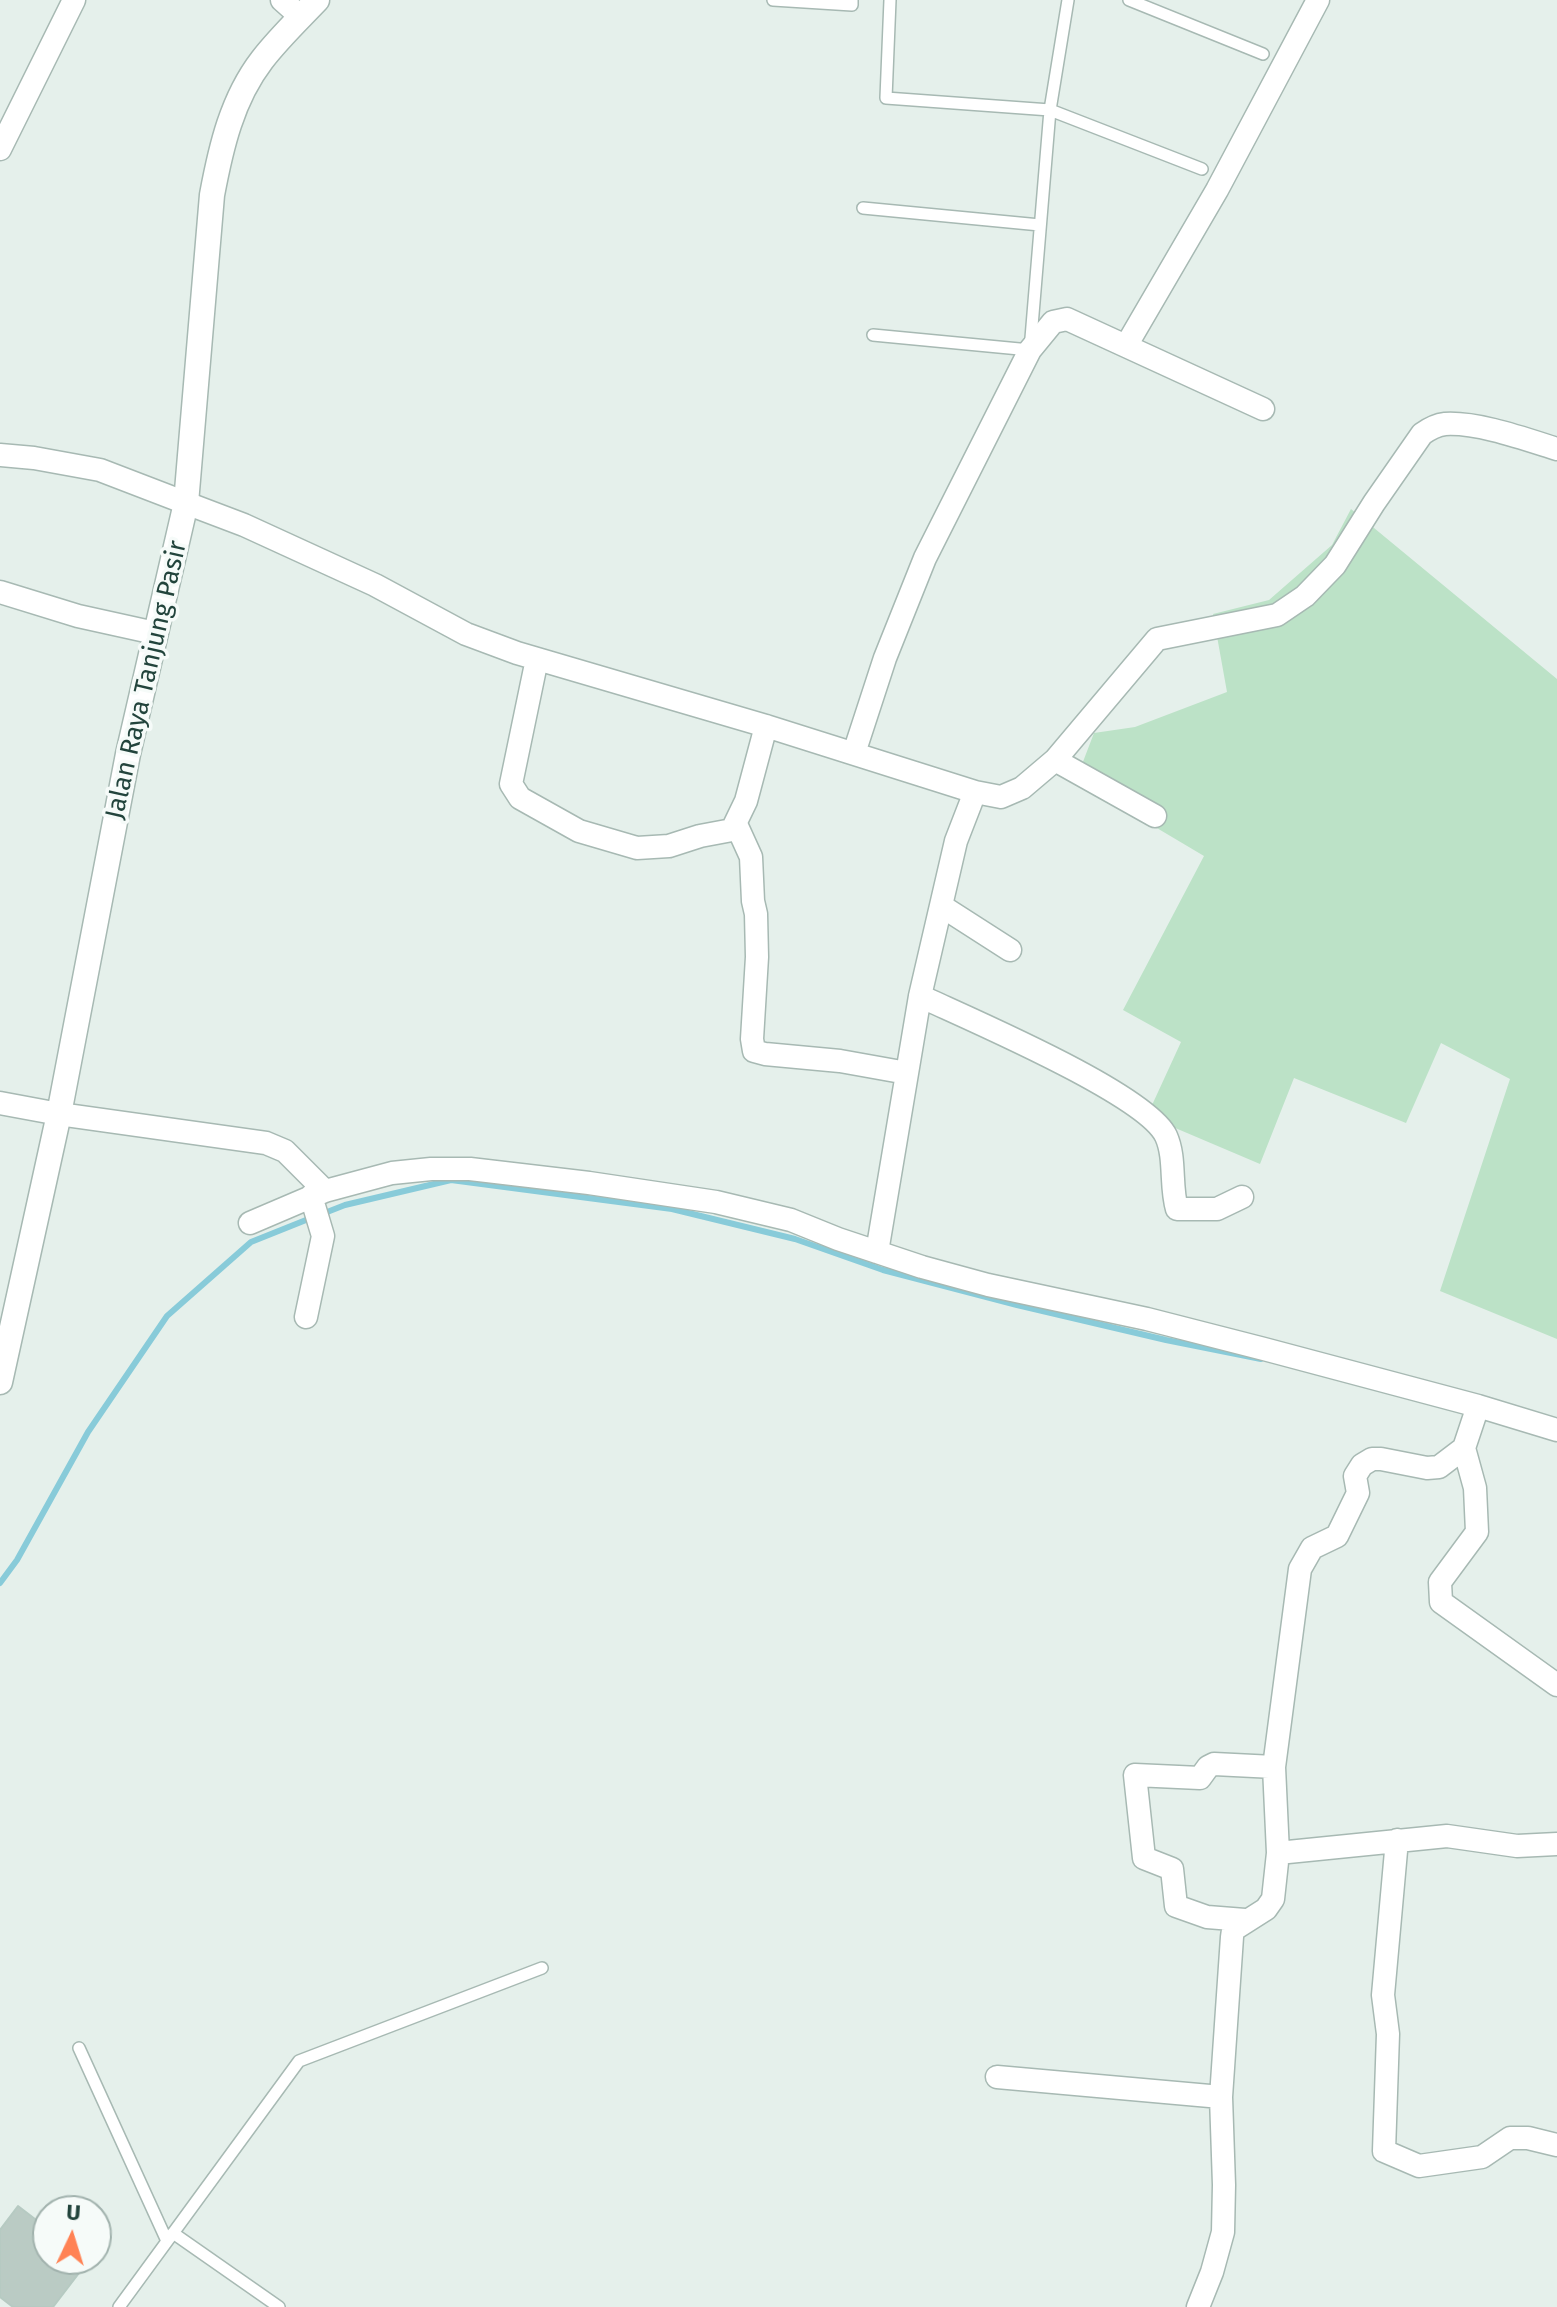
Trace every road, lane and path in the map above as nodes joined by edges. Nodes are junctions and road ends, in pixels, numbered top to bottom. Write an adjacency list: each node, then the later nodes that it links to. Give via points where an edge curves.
1 (74, 0): 12 (street)
2 (282, 0): 9 (street)
3 (773, 0): 4 (lane, via 852,5)
4 (852, 0)
5 (890, 0): 11 (lane, via 886,98)
6 (1068, 0): 11 (lane)
7 (1129, 0): 10 (lane)
8 (1318, 0): 17 (street)
9 (309, 8): 22 (street, Jalan Raya Tanjung Pasir, via 262,59 243,89 218,164)
10 (1263, 54)
11 (1050, 110): 13 (lane); 15 (lane)
12 (0, 149)
13 (1202, 169)
14 (863, 208): 15 (lane)
15 (1040, 225): 18 (lane)
16 (873, 335): 18 (lane)
17 (1126, 346): 18 (street, via 1062,319 1051,324); 19 (street)
18 (1030, 350): 27 (street, via 925,558)
19 (1263, 409)
20 (1557, 449): 28 (street, via 1471,427 1433,427 1422,434 1335,565 1305,596 1277,615 1157,639)
21 (0, 455): 22 (street, via 100,470)
22 (186, 503): 24 (street, Jalan Raya Tanjung Pasir); 25 (street, via 375,585 466,634)
23 (0, 592): 24 (street)
24 (155, 633): 37 (street, Jalan Raya Tanjung Pasir)
25 (537, 659): 26 (street); 31 (street, via 510,776 520,798 579,831 637,848 727,833)
26 (766, 726): 27 (street); 31 (street)
27 (854, 753): 29 (street)
28 (1055, 760): 29 (street, via 1011,794); 30 (street)
29 (975, 792): 32 (street, via 956,841)
30 (1155, 816)
31 (736, 824): 35 (street, via 752,861 754,1051)
32 (943, 907): 33 (street); 34 (street)
33 (1010, 950)
34 (920, 996): 35 (street); 39 (street, via 1035,1050 1151,1116 1167,1138 1177,1209 1217,1209)
35 (907, 1073): 41 (street)
36 (0, 1103): 37 (street)
37 (59, 1114): 38 (street, via 266,1143 285,1151); 43 (street, Jalan Raya Tanjung Pasir)
38 (316, 1195): 40 (street); 41 (street, via 392,1173 470,1169 716,1202 791,1220); 42 (street, via 323,1236)
39 (1242, 1197)
40 (250, 1223)
41 (877, 1252): 44 (street, via 988,1285 1161,1322)
42 (306, 1317)
43 (0, 1382)
44 (1476, 1413): 45 (street); 46 (street)
45 (1557, 1430)
46 (1464, 1448): 47 (street, via 1475,1488 1477,1532 1440,1582 1441,1602); 48 (street, via 1435,1469 1381,1459 1367,1462 1356,1473 1358,1493 1337,1536 1307,1554 1300,1569)
47 (1557, 1685)
48 (1274, 1767): 51 (street); 52 (street, via 1214,1764 1200,1778 1135,1775 1144,1858 1172,1869 1176,1906 1207,1917)
49 (1397, 1840): 50 (street, via 1447,1836 1517,1846); 51 (street); 57 (street, via 1383,1995 1388,2034 1384,2151 1419,2166 1482,2157 1510,2138)
50 (1557, 1844)
51 (1278, 1853): 52 (street, via 1273,1899)
52 (1245, 1920): 56 (street, via 1233,1930 1230,1950)
53 (542, 1968): 58 (lane, via 299,2061)
54 (79, 2048): 58 (lane)
55 (997, 2077): 56 (street)
56 (1221, 2097): 61 (street, via 1223,2232)
57 (1557, 2145)
58 (170, 2237): 59 (lane); 60 (lane)
59 (119, 2307)
60 (279, 2307)
61 (1198, 2307)

